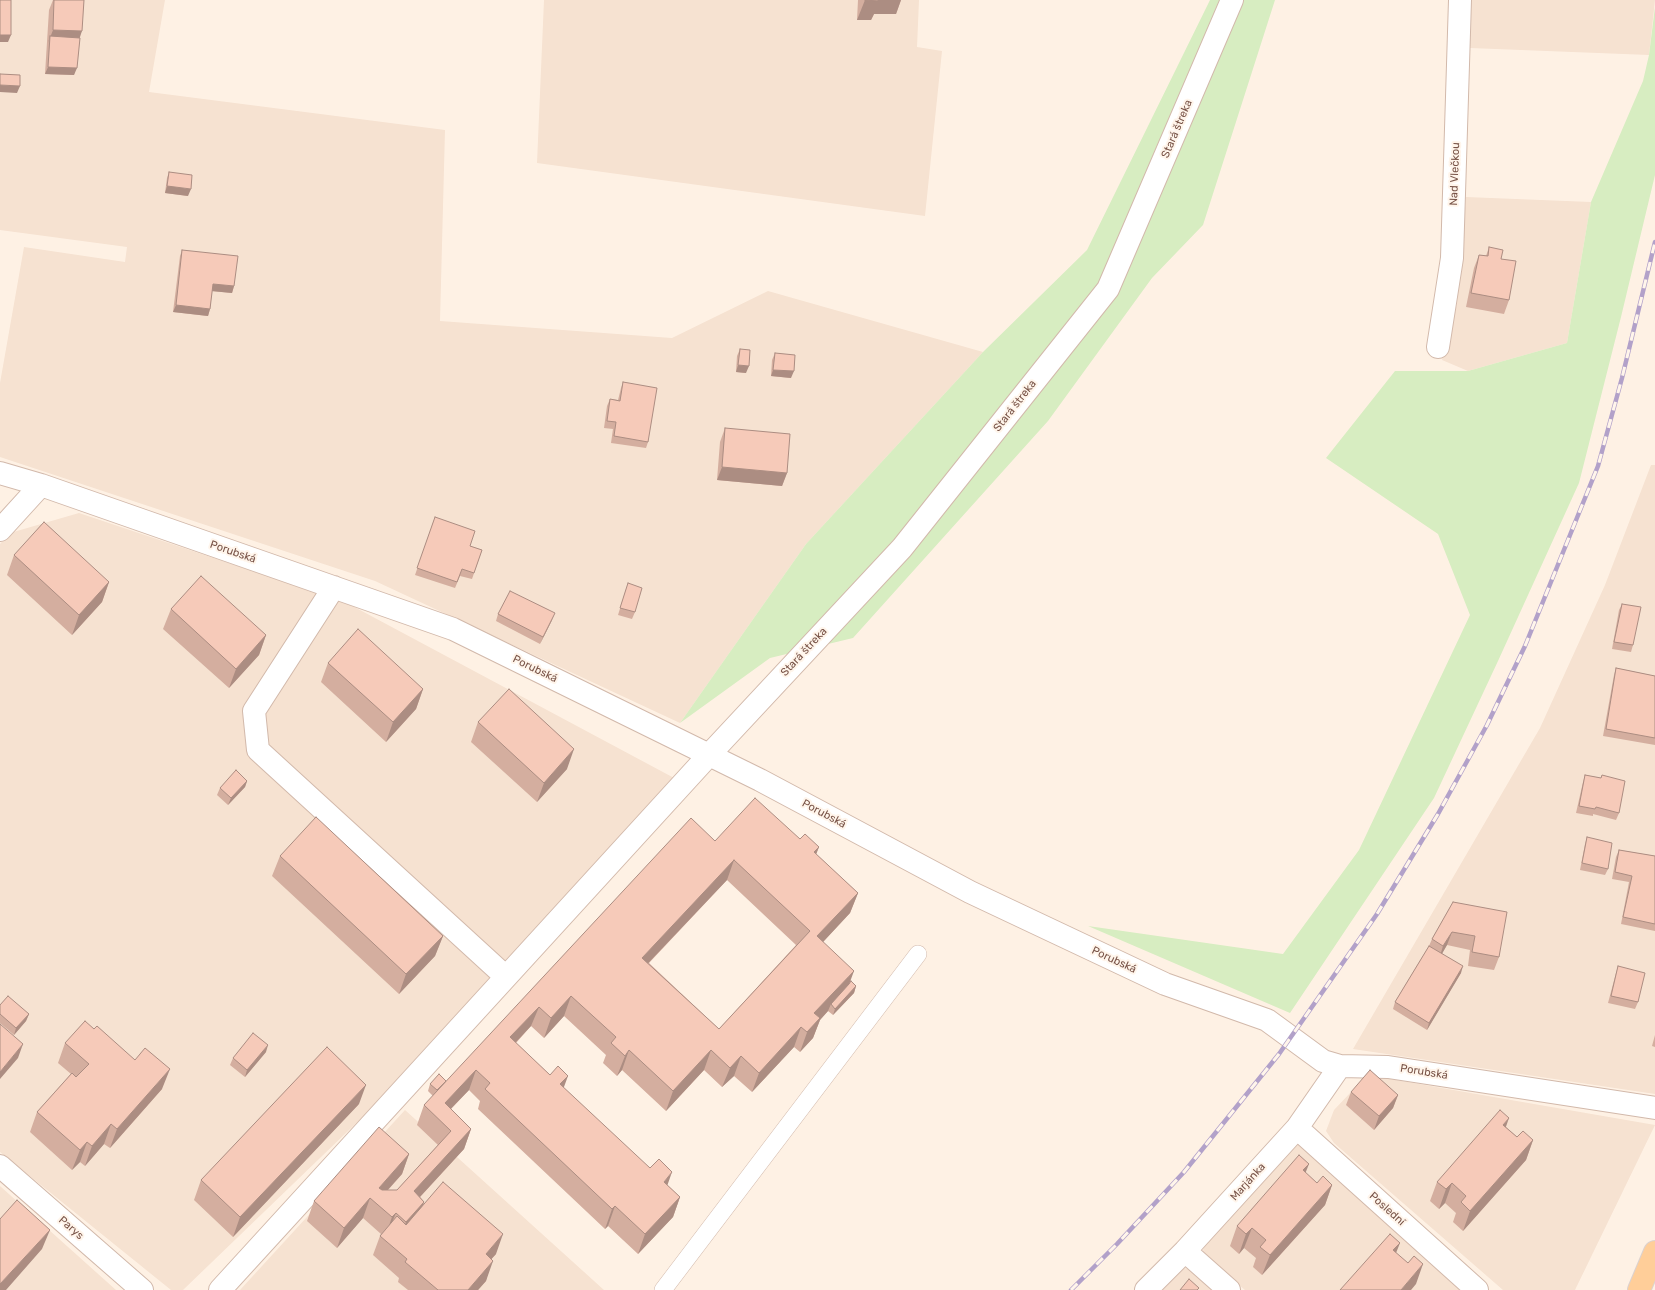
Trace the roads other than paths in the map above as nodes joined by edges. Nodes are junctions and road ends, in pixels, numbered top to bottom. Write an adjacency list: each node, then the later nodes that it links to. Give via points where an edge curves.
1 (1232, 0): 8 (street, Stará štreka, via 1108,289 902,548)
2 (1460, 0): 3 (street, Nad Vlečkou, via 1452,258)
3 (1438, 347)
4 (0, 474): 5 (street, Porubská)
5 (41, 485): 6 (street); 7 (street, Porubská)
6 (0, 530)
7 (334, 587): 8 (street, Porubská, via 452,629); 10 (street, via 254,711 258,750)
8 (708, 755): 10 (street, Stará štreka); 11 (street, Porubská, via 970,892 1165,984 1267,1020 1323,1061)
9 (918, 954): 19 (lane)
10 (506, 977): 18 (street, Stará štreka)
11 (1340, 1066): 12 (street, Porubská, via 1388,1067); 13 (street, Marjánka)
12 (1655, 1108)
13 (1297, 1128): 15 (street, Marjánka); 22 (street, Poslední)
14 (0, 1166): 17 (street, Parys)
15 (1185, 1251): 20 (street, Marjánka); 21 (street)
16 (1655, 1252): 23 (main road)
17 (142, 1290)
18 (220, 1290)
19 (663, 1290)
20 (1146, 1290)
21 (1229, 1290)
22 (1477, 1290)
23 (1639, 1290)

